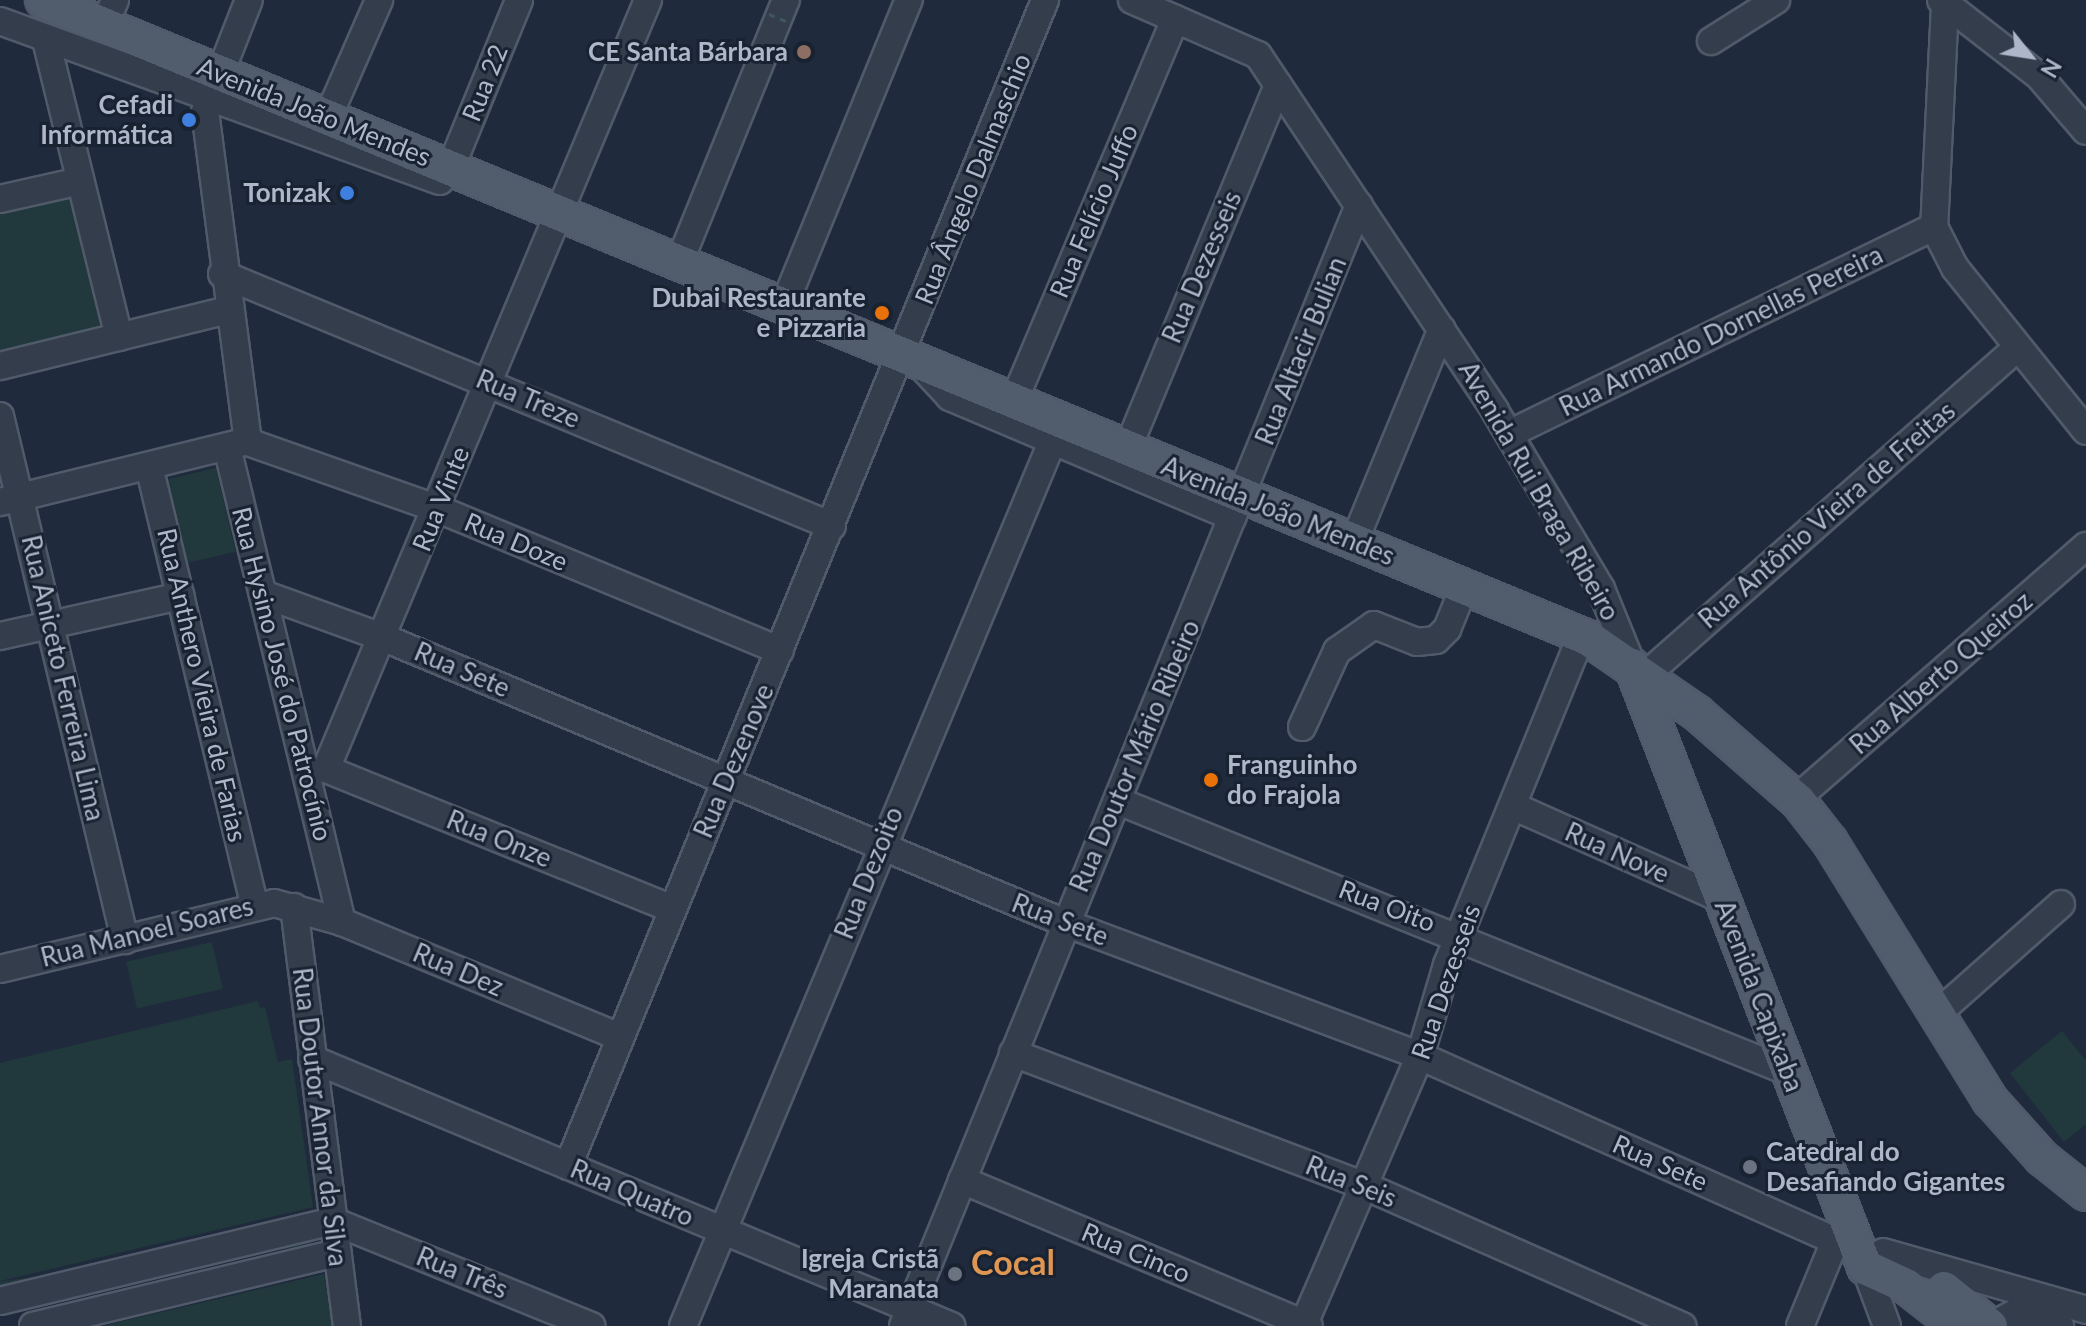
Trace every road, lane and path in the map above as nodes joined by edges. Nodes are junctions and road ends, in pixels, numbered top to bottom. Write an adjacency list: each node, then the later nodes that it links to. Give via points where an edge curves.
1 (43, 0): 11 (main road, Avenida João Mendes)
2 (249, 0): 17 (street)
3 (379, 0): 19 (street)
4 (519, 0): 21 (street, Rua 22)
5 (648, 0): 25 (street, Rua Vinte)
6 (909, 0): 29 (street)
7 (1045, 0): 34 (street, Rua Ângelo Dalmaschio)
8 (1132, 0): 13 (street)
9 (1776, 0): 16 (street)
10 (1943, 3): 20 (street, via 2039,76); 26 (street)
11 (109, 13): 17 (main road, Avenida João Mendes)
12 (782, 13): 27 (street)
13 (1175, 19): 18 (street, Avenida Rui Braga Ribeiro, via 1258,55); 37 (street, Rua Felício Juffo)
14 (0, 21): 15 (street)
15 (46, 40): 17 (street); 22 (street)
16 (1711, 41)
17 (213, 83): 19 (main road, Avenida João Mendes); 25 (street, Avenida João Mendes); 28 (street, Rua Hysino José do Patrocínio, via 205,112)
18 (1278, 85): 24 (street, Avenida Rui Braga Ribeiro); 43 (street, Rua Dezesseis)
19 (328, 117): 21 (main road, Avenida João Mendes)
20 (2086, 131)
21 (451, 167): 25 (main road, Avenida João Mendes)
22 (80, 181): 23 (street); 32 (street)
23 (0, 199)
24 (1359, 205): 31 (street, Avenida Rui Braga Ribeiro); 46 (street, Rua Altacir Bulian)
25 (567, 219): 27 (main road, Avenida João Mendes); 34 (street, Avenida João Mendes, via 608,246 855,352); 36 (street, Rua Vinte)
26 (1934, 227): 33 (street, via 1955,268); 41 (street, Rua Armando Dornellas Pereira)
27 (679, 263): 29 (main road, Avenida João Mendes)
28 (222, 274): 30 (street, Rua Hysino José do Patrocínio); 36 (street, Rua Treze)
29 (783, 308): 34 (main road, Avenida João Mendes)
30 (228, 310): 32 (street); 42 (street, Rua Hysino José do Patrocínio)
31 (1442, 329): 41 (street, Avenida Rui Braga Ribeiro); 49 (street)
32 (119, 337): 35 (street)
33 (2016, 349): 39 (street); 59 (street, Rua Antônio Vieira de Freitas)
34 (901, 357): 37 (main road, Avenida João Mendes); 40 (street, Avenida João Mendes, via 950,397); 48 (street, Rua Dezenove)
35 (0, 366)
36 (487, 382): 47 (street, Rua Vinte); 48 (street, Rua Treze)
37 (1013, 403): 40 (main road, Avenida João Mendes)
38 (0, 416): 45 (street, Rua Aniceto Ferreira Lima)
39 (2086, 431)
40 (1056, 432): 43 (main road, Avenida João Mendes); 46 (street, Avenida João Mendes); 66 (street, Rua Dezoito)
41 (1509, 434): 59 (street, Avenida Rui Braga Ribeiro, via 1601,589)
42 (238, 444): 44 (street); 47 (street, Rua Doze); 52 (street, Rua Hysino José do Patrocínio)
43 (1127, 450): 46 (main road, Avenida João Mendes)
44 (149, 466): 45 (street); 53 (street, Rua Anthero Vieira de Farias)
45 (10, 499): 54 (street, Rua Aniceto Ferreira Lima)
46 (1238, 508): 49 (main road, Avenida João Mendes); 64 (street, Rua Doutor Mário Ribeiro)
47 (438, 509): 57 (street, Rua Vinte); 58 (street, Rua Doze)
48 (832, 526): 58 (street, Rua Dezenove)
49 (1354, 542): 51 (main road, Avenida João Mendes)
50 (2086, 546): 63 (street, Rua Alberto Queiroz)
51 (1465, 585): 55 (main road, Avenida João Mendes); 60 (street, via 1447,629 1436,640 1417,642 1374,625 1337,651)
52 (263, 594): 57 (street, Rua Sete); 61 (street, Rua Hysino José do Patrocínio)
53 (181, 596): 54 (street); 68 (street, Rua Anthero Vieira de Farias)
54 (49, 625): 56 (street); 75 (street, Rua Aniceto Ferreira Lima)
55 (1582, 635): 59 (main road, Avenida João Mendes); 65 (street, Rua Dezesseis)
56 (0, 636)
57 (382, 637): 61 (street, Rua Vinte); 62 (street, Rua Sete)
58 (780, 651): 62 (street, Rua Dezenove)
59 (1639, 674): 63 (main road, via 1730,739); 67 (main road, Avenida Capixaba)
60 (1302, 727)
61 (316, 771): 71 (street, Rua Onze); 72 (street, Rua Hysino José do Patrocínio)
62 (725, 780): 66 (street, Rua Sete); 71 (street, Rua Dezenove)
63 (1796, 799): 77 (main road, via 1830,842)
64 (1118, 801): 73 (street, Rua Doutor Mário Ribeiro); 74 (street, Rua Oito)
65 (1513, 806): 67 (street, Rua Nove); 74 (street, Rua Dezesseis)
66 (879, 847): 73 (street, Rua Sete); 88 (street, Rua Dezoito)
67 (1722, 899): 82 (main road, Avenida Capixaba)
68 (254, 904): 70 (street, Rua Manoel Soares); 75 (street, Rua Manoel Soares)
69 (2061, 904): 77 (street)
70 (294, 907): 72 (street, Rua Dez); 81 (street, Rua Doutor Annor da Silva)
71 (673, 909): 78 (street, Rua Dezenove)
72 (342, 922): 78 (street, Rua Dez)
73 (1065, 923): 79 (street, Rua Doutor Mário Ribeiro); 80 (street, Rua Sete)
74 (1460, 934): 80 (street, Rua Dezesseis); 82 (street, Rua Oito)
75 (125, 940): 76 (street, Rua Manoel Soares)
76 (0, 969)
77 (1936, 1015): 86 (main road, via 2005,1119)
78 (619, 1037): 83 (street, Rua Dezenove)
79 (1013, 1053): 84 (street, Rua Doutor Mário Ribeiro); 85 (street, Rua Seis)
80 (1420, 1056): 85 (street, Rua Dezesseis); 89 (street, Rua Sete)
81 (312, 1059): 83 (street, Rua Quatro); 87 (street, Rua Doutor Annor da Silva)
82 (1787, 1071): 89 (main road, Avenida Capixaba)
83 (568, 1166): 88 (street, Rua Quatro)
84 (962, 1180): 93 (street, Rua Doutor Mário Ribeiro); 94 (street, Rua Cinco)
85 (1365, 1186): 94 (street, Rua Dezesseis); 100 (street, Rua Seis)
86 (2086, 1193)
87 (333, 1221): 90 (street, Rua Doutor Annor da Silva); 91 (street); 97 (street, Rua Três)
88 (723, 1232): 93 (street, Rua Quatro); 98 (street, Rua Dezoito)
89 (1860, 1251): 92 (street, Rua Sete); 101 (street); 102 (street, Avenida Capixaba); 103 (main road); 104 (main road, via 1923,1273)
90 (337, 1253): 95 (street); 96 (street, Rua Doutor Annor da Silva)
91 (0, 1301)
92 (2086, 1310)
93 (906, 1317): 99 (street, Rua Quatro)
94 (1305, 1325)
95 (33, 1326)
96 (347, 1326)
97 (591, 1326)
98 (683, 1326)
99 (952, 1326)
100 (1683, 1326)
101 (1800, 1326)
102 (1887, 1326)
103 (1957, 1326)
104 (1991, 1326): 105 (street, via 2015,1313)
105 (2060, 1326)

